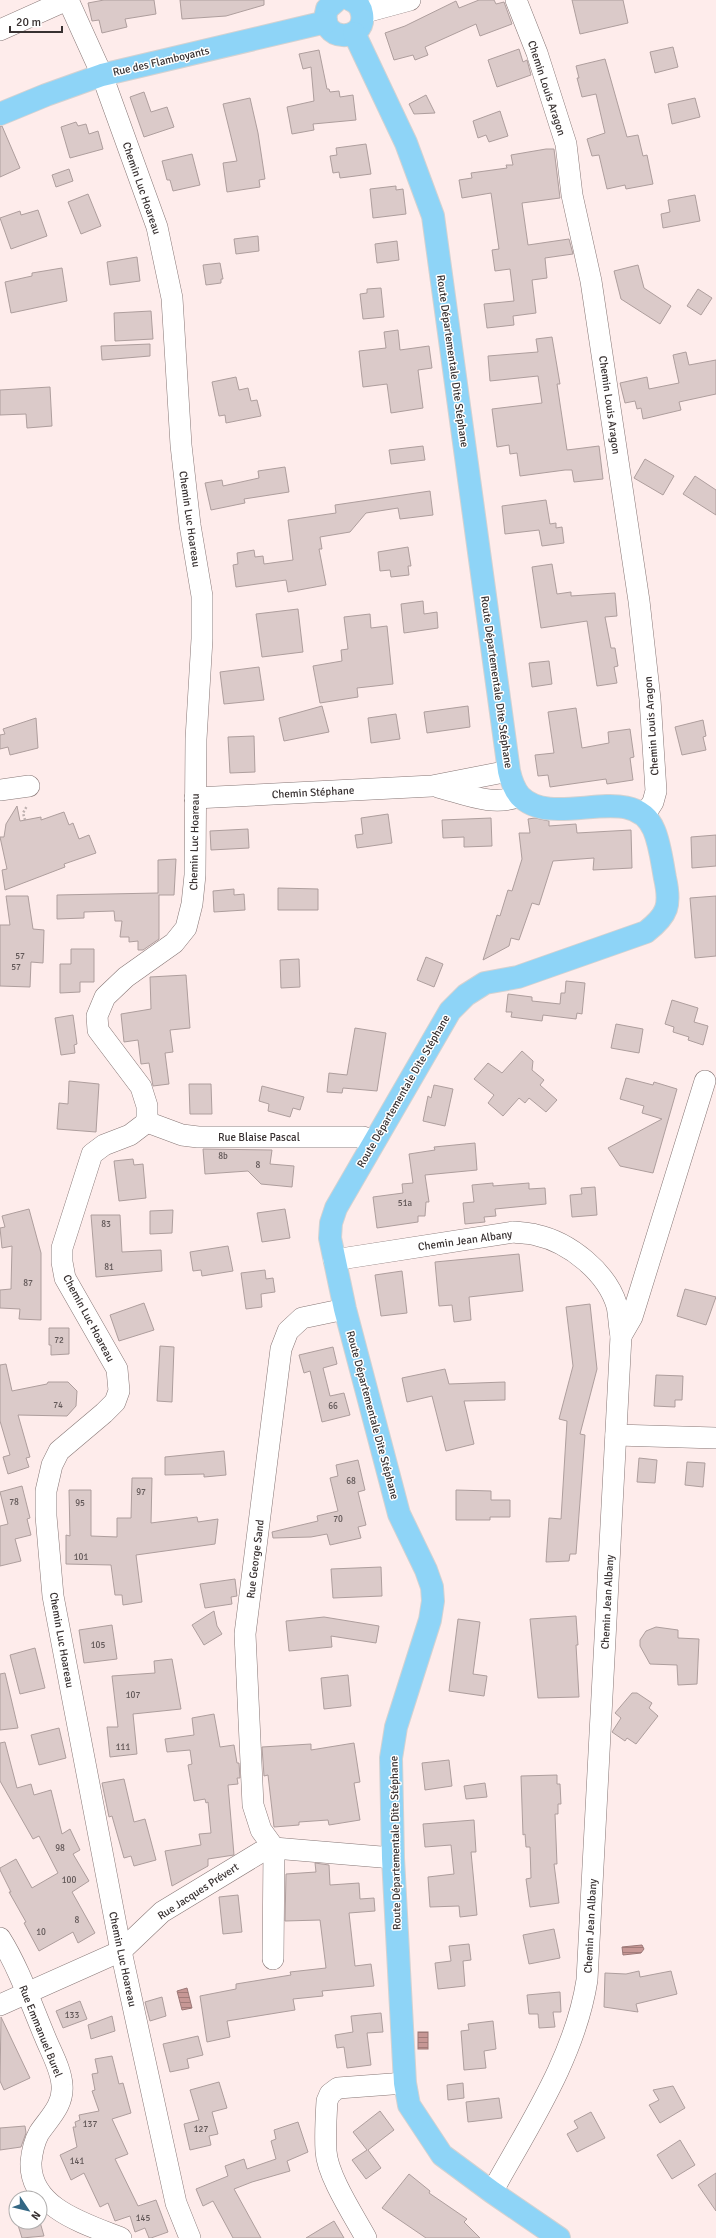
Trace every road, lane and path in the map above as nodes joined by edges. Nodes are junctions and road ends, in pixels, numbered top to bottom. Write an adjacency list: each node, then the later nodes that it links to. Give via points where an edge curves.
1 (68, 0): 6 (street); 8 (street, Chemin Luc Hoareau)
2 (410, 0): 4 (street)
3 (516, 0): 16 (street, Chemin Louis Aragon, via 537,53 566,144 572,195 591,281 639,601 650,699 656,791 653,802)
4 (344, 3): 5 (main road, via 328,9); 7 (main road, via 362,24)
5 (326, 22): 7 (main road, via 332,31 342,36); 8 (main road, Rue des Flamboyants)
6 (0, 30)
7 (354, 33): 10 (main road, Route Départementale Dite Stéphane, via 406,143 433,216)
8 (102, 75): 9 (main road, Rue des Flamboyants); 15 (street, Chemin Luc Hoareau, via 157,227 172,298 181,445 190,525 202,596)
9 (0, 114)
10 (509, 771): 11 (street, Chemin Stéphane); 14 (main road, Route Départementale Dite Stéphane)
11 (432, 786): 14 (street, Chemin Stéphane, via 486,800 508,801); 15 (street, Chemin Stéphane)
12 (0, 790): 13 (street)
13 (29, 794): 17 (path, via 23,814)
14 (520, 796): 16 (main road, via 542,807 565,809 616,805)
15 (195, 798): 19 (street, Chemin Luc Hoareau, via 195,875 186,928 174,943 126,977 105,997 97,1016 98,1030 141,1087 147,1106)
16 (644, 816): 20 (main road, Route Départementale Dite Stéphane, via 654,829 669,896 666,912 658,923 646,932 518,977 485,983 466,995 450,1012)
17 (25, 820)
18 (705, 1081): 23 (street, via 632,1317)
19 (147, 1122): 20 (street, Rue Blaise Pascal, via 182,1135 198,1137 363,1137); 29 (street, Chemin Luc Hoareau, via 130,1135 104,1145 92,1154 66,1231 62,1248 65,1278 117,1369 120,1391 115,1402 59,1451 52,1465 46,1491 53,1596)
20 (373, 1141): 21 (main road, Route Départementale Dite Stéphane, via 336,1208 331,1223 330,1238)
21 (334, 1260): 22 (main road, Route Départementale Dite Stéphane); 23 (street, Chemin Jean Albany, via 514,1232 536,1235 557,1242 584,1260 607,1284 617,1306)
22 (346, 1309): 26 (street, Rue George Sand, via 302,1318 288,1331 281,1349 246,1634 253,1805 261,1830); 27 (main road, Route Départementale Dite Stéphane, via 399,1514 432,1587 430,1620 396,1727 391,1758)
23 (621, 1336): 24 (street, Chemin Jean Albany)
24 (616, 1435): 25 (street); 34 (street, Chemin Jean Albany, via 587,1980 583,2009 574,2036 550,2087)
25 (716, 1438)
26 (274, 1848): 27 (street, Rue Jacques Prévert); 29 (street, Rue Jacques Prévert, via 247,1859 162,1912); 30 (street)
27 (393, 1858): 33 (main road, Route Départementale Dite Stéphane)
28 (0, 1938): 31 (street, Rue Emmanuel Burel)
29 (121, 1951): 31 (street, Rue Jacques Prévert); 36 (street, Chemin Luc Hoareau, via 176,2203)
30 (273, 1959)
31 (27, 1994): 32 (street, Rue Jacques Prévert); 35 (street, Rue Emmanuel Burel, via 63,2086 55,2112 39,2134 32,2150 31,2175 35,2188 62,2211)
32 (0, 2006)
33 (405, 2083): 34 (main road, Route Départementale Dite Stéphane, via 409,2106 442,2155); 37 (street, via 338,2088 330,2094 327,2101 326,2152 341,2191)
34 (492, 2192): 38 (main road, Route Départementale Dite Stéphane)
35 (121, 2238)
36 (190, 2238)
37 (366, 2238)
38 (559, 2238)

